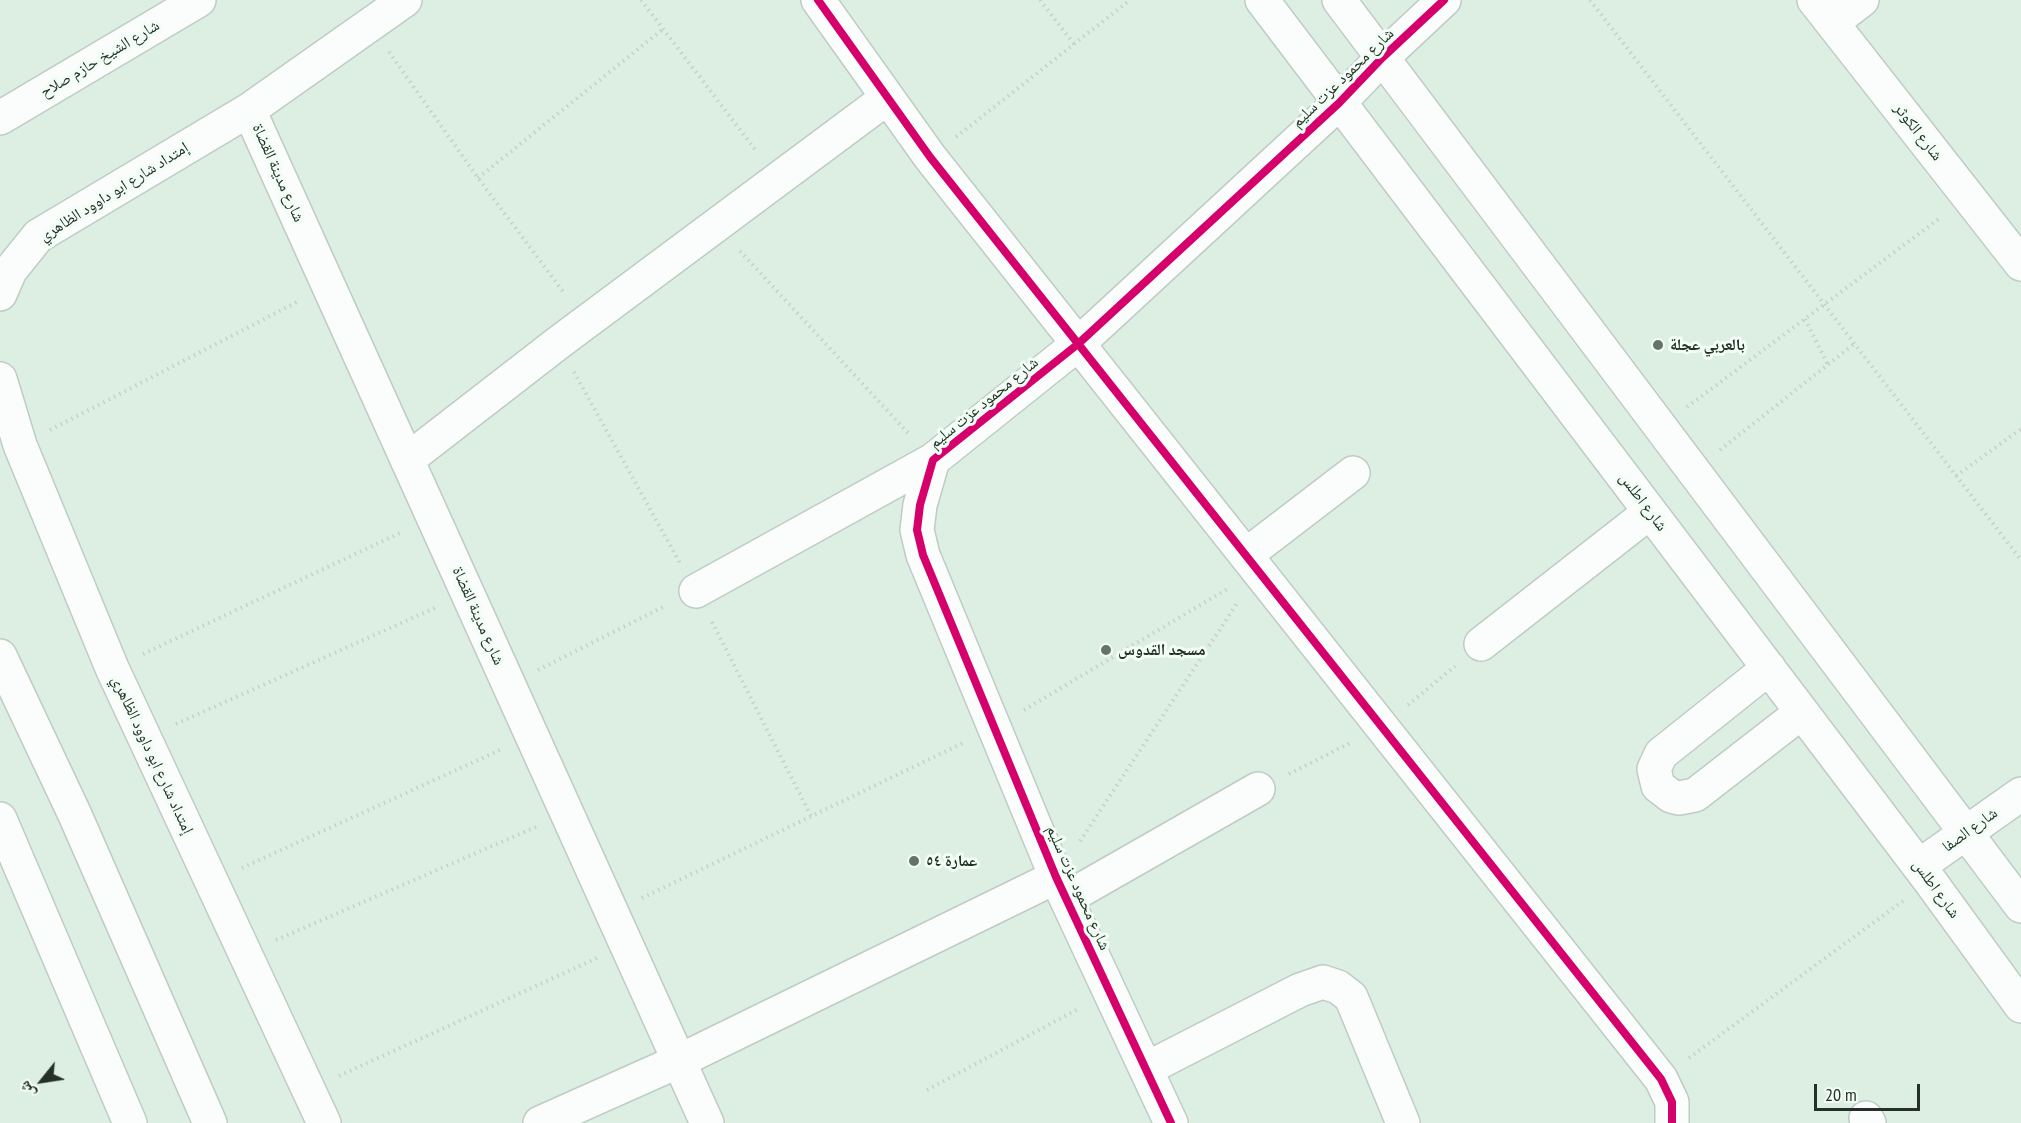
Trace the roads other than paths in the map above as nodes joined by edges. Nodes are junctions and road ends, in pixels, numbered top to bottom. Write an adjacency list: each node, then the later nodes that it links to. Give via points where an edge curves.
1 (199, 0): 13 (street, شارع الشيخ حازم صلاح)
2 (405, 0): 12 (street)
3 (818, 0): 10 (street)
4 (1262, 0): 11 (street, شارع اطلس)
5 (1339, 0): 9 (street)
6 (1444, 0): 9 (street, شارع محمود عزت سليم)
7 (1862, 0): 8 (street)
8 (1823, 11): 14 (street, شارع الكوثر)
9 (1382, 58): 11 (street, شارع محمود عزت سليم); 31 (street)
10 (887, 98): 16 (street); 18 (street)
11 (1339, 103): 16 (street, شارع محمود عزت سليم); 21 (street, شارع اطلس)
12 (249, 110): 15 (street, إمتداد شارع ابو داوود الظاهري, via 38,236 10,271); 18 (street, شارع مدينة القضاة)
13 (0, 118)
14 (2021, 264)
15 (0, 294)
16 (1078, 344): 19 (street, شارع محمود عزت سليم); 22 (street)
17 (0, 379): 41 (street, إمتداد شارع ابو داوود الظاهري, via 20,445 112,668)
18 (407, 460): 37 (street, شارع مدينة القضاة)
19 (933, 460): 23 (street); 34 (street, شارع محمود عزت سليم, via 920,504 917,530 921,547)
20 (1353, 473): 22 (street)
21 (1650, 512): 24 (street); 26 (street, شارع اطلس)
22 (1252, 563): 46 (street, via 1661,1079 1672,1102)
23 (696, 591)
24 (1481, 644)
25 (0, 656): 40 (street, via 75,815)
26 (1769, 668): 27 (street, شارع اطلس); 27 (street, via 1661,754 1654,770 1658,786 1679,798 1695,795)
27 (1802, 712): 33 (street, شارع اطلس)
28 (1258, 789): 34 (street)
29 (2021, 794): 31 (street, شارع الصفا)
30 (0, 819): 32 (street)
31 (1966, 833): 33 (street, شارع الصفا); 35 (street)
32 (8, 862): 39 (street)
33 (1925, 874): 36 (street, شارع اطلس)
34 (1061, 887): 37 (street); 38 (street, شارع محمود عزت سليم)
35 (2021, 906)
36 (2021, 1006)
37 (679, 1061): 42 (street); 43 (street, شارع مدينة القضاة)
38 (1146, 1070): 44 (street, شارع محمود عزت سليم); 45 (street, via 1300,990 1323,982 1351,997)
39 (130, 1123)
40 (210, 1123)
41 (324, 1123)
42 (540, 1123)
43 (707, 1123)
44 (1171, 1123)
45 (1403, 1123)
46 (1672, 1123)

